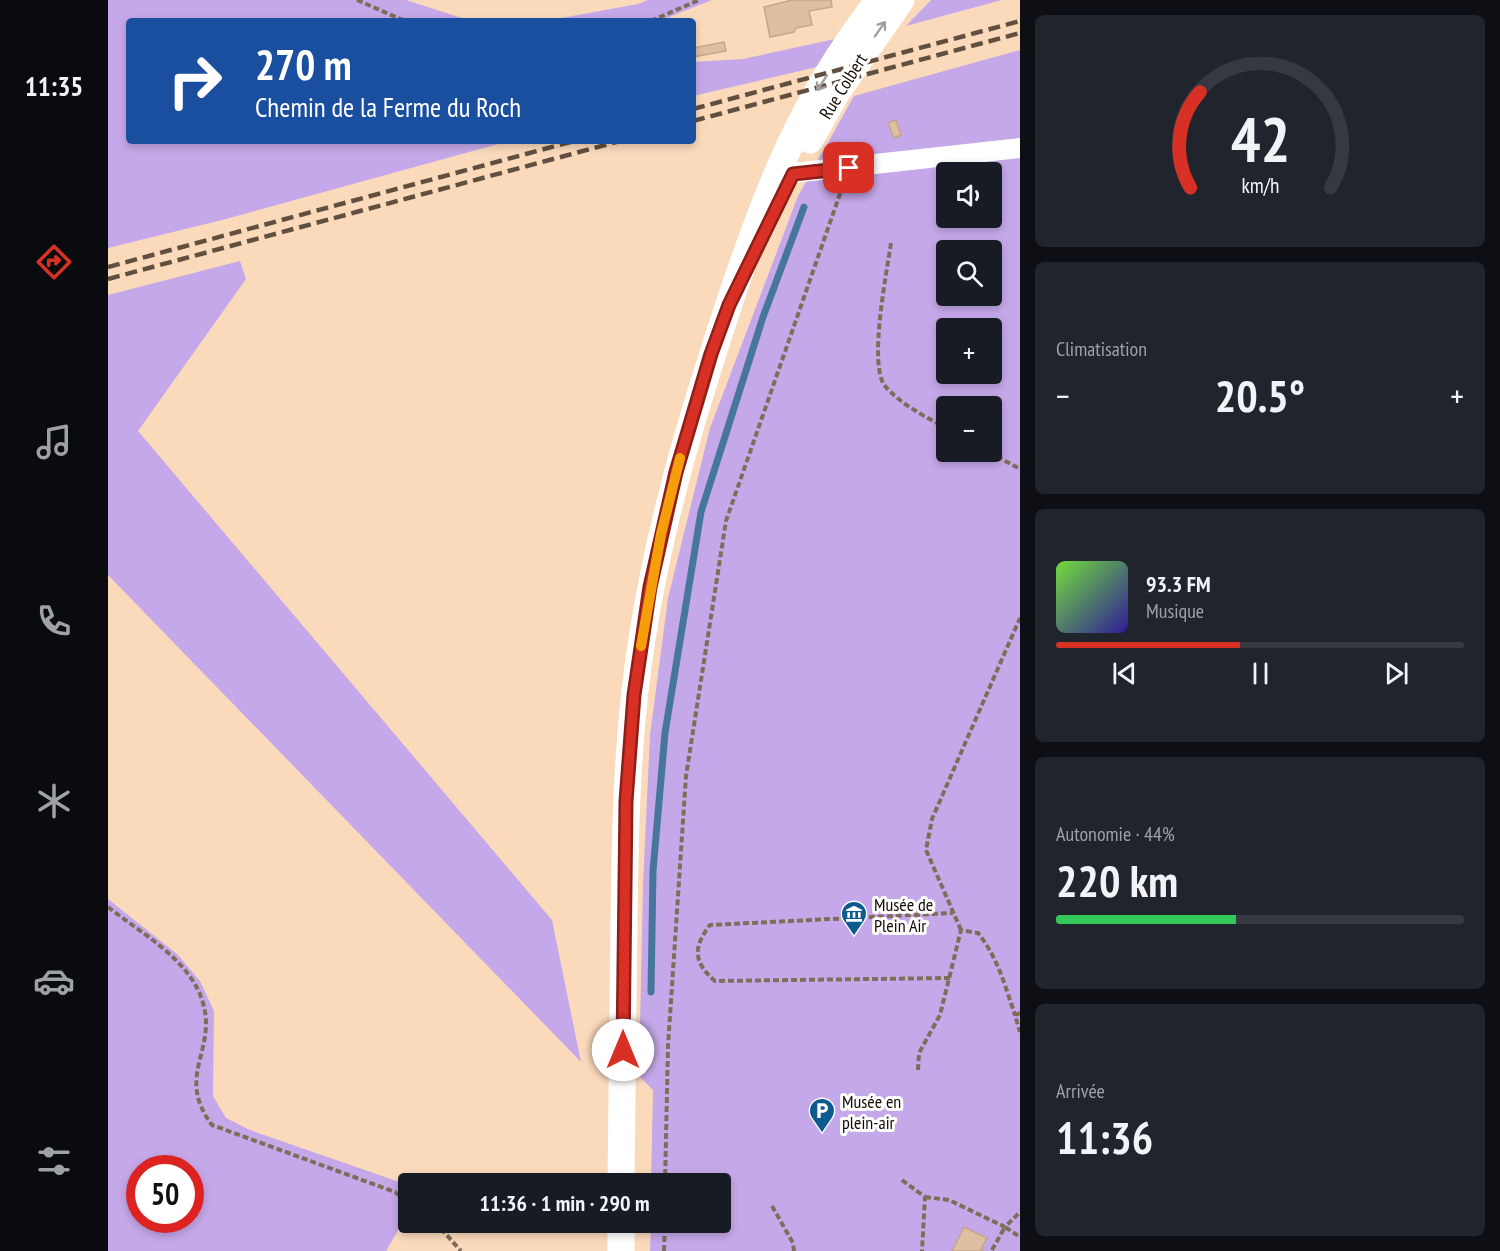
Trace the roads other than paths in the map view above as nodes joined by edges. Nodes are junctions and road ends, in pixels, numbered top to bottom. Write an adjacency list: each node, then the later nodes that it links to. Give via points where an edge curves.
1 (879, 0): 4 (main road, Rue Colbert, one-way to 4, via 812,97)
2 (901, 0): 4 (main road, Rue Colbert, one-way to 2)
3 (1020, 148): 4 (street)
4 (784, 174): 5 (main road, Rue Colbert, via 757,220 693,410 650,587 634,695 625,837)
5 (621, 1173)
6 (621, 1233): 7 (main road)
7 (621, 1251)

